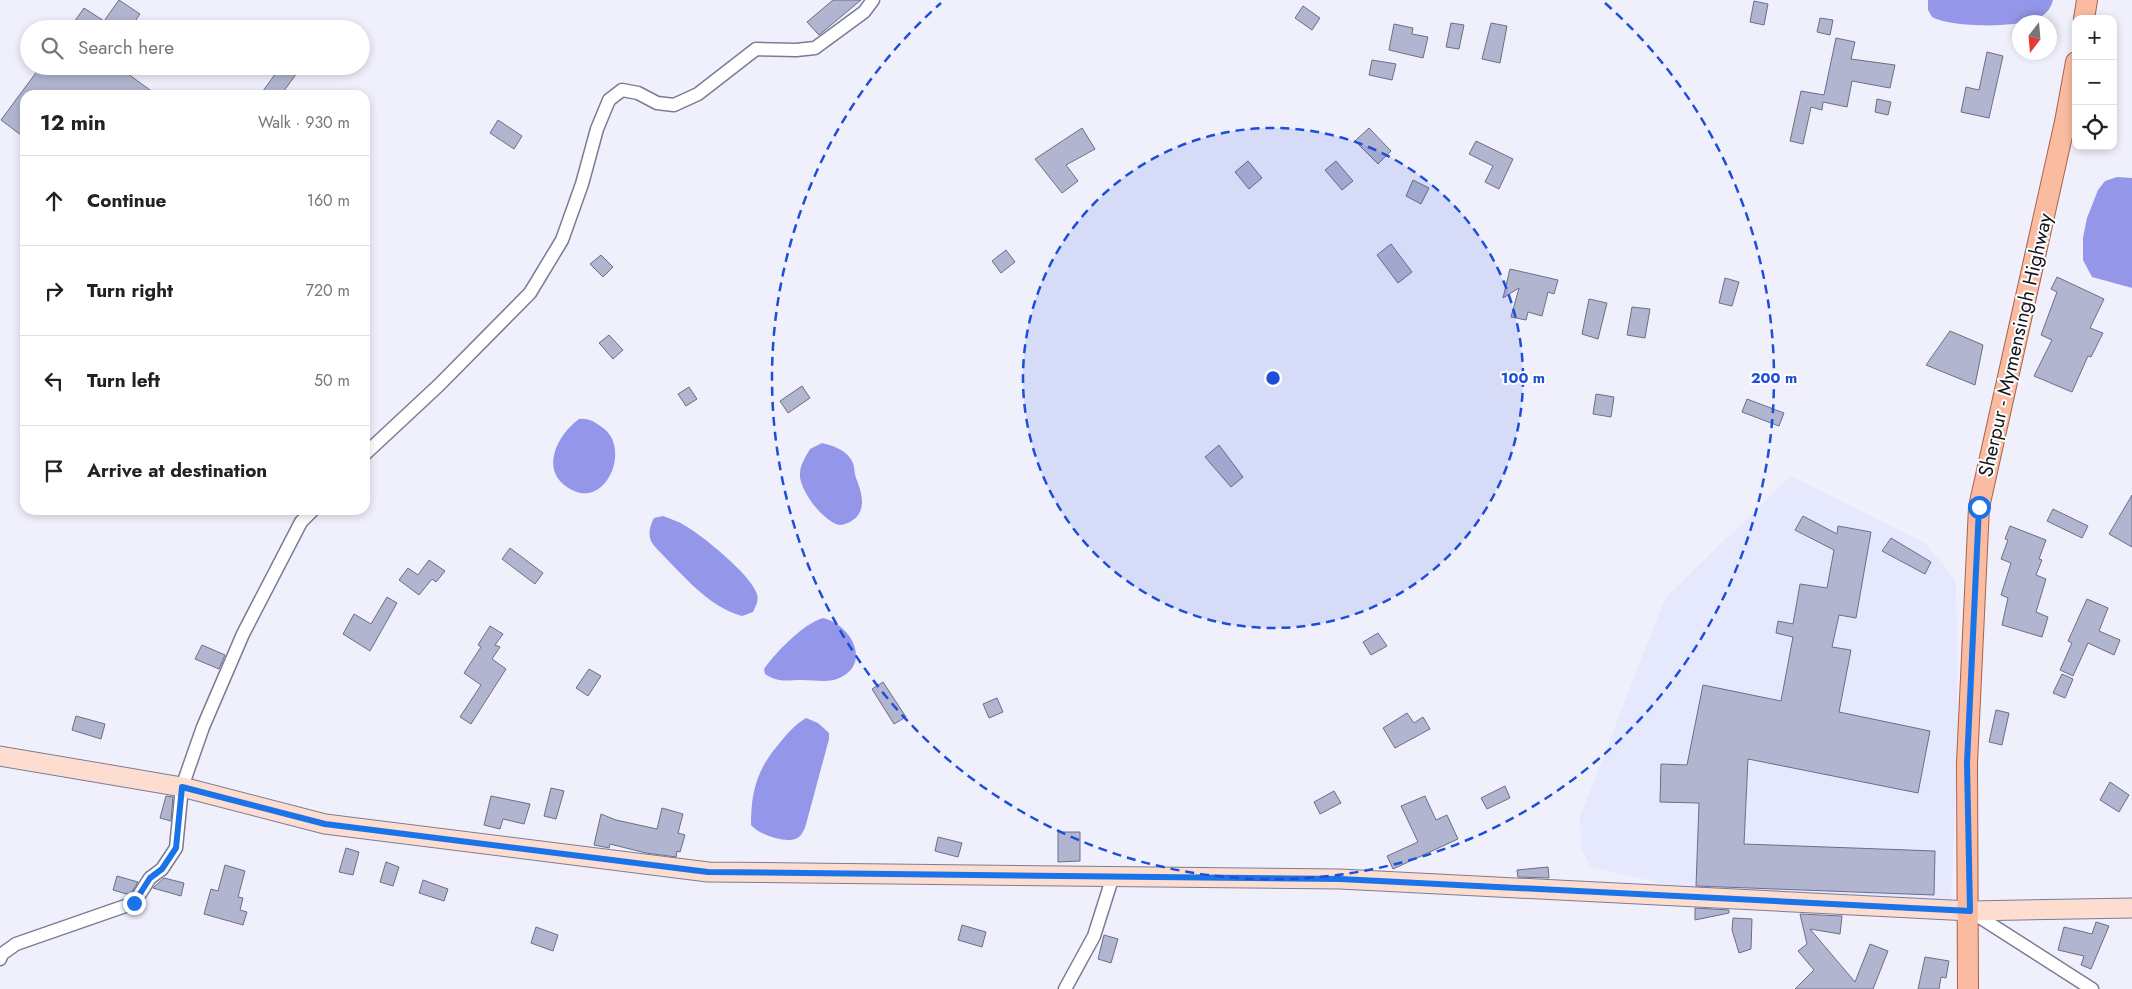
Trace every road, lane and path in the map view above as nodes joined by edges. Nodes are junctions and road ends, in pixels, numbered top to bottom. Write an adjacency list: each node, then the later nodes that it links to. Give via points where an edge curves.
1 (873, 0): 5 (street, via 864,12 815,48 756,49 698,94 674,105 657,103 638,93 622,90 609,100 562,240 530,293)
2 (2087, 0): 3 (main road)
3 (2085, 15)
4 (2072, 84): 11 (main road, Sherpur - Mymensingh Highway, via 1979,507 1967,763)
5 (370, 449)
6 (308, 515): 8 (street, via 301,522 243,634 203,727)
7 (0, 756): 8 (street)
8 (182, 787): 9 (street, via 325,824 708,872); 12 (street, via 176,848 134,903 16,944 2,954)
9 (1113, 876): 11 (street, via 1340,879); 13 (street, via 1094,936)
10 (2132, 908): 11 (street)
11 (1970, 911): 14 (main road, Sherpur - Mymensingh Highway); 15 (street)
12 (0, 960)
13 (1065, 989)
14 (1968, 989)
15 (2092, 989)

